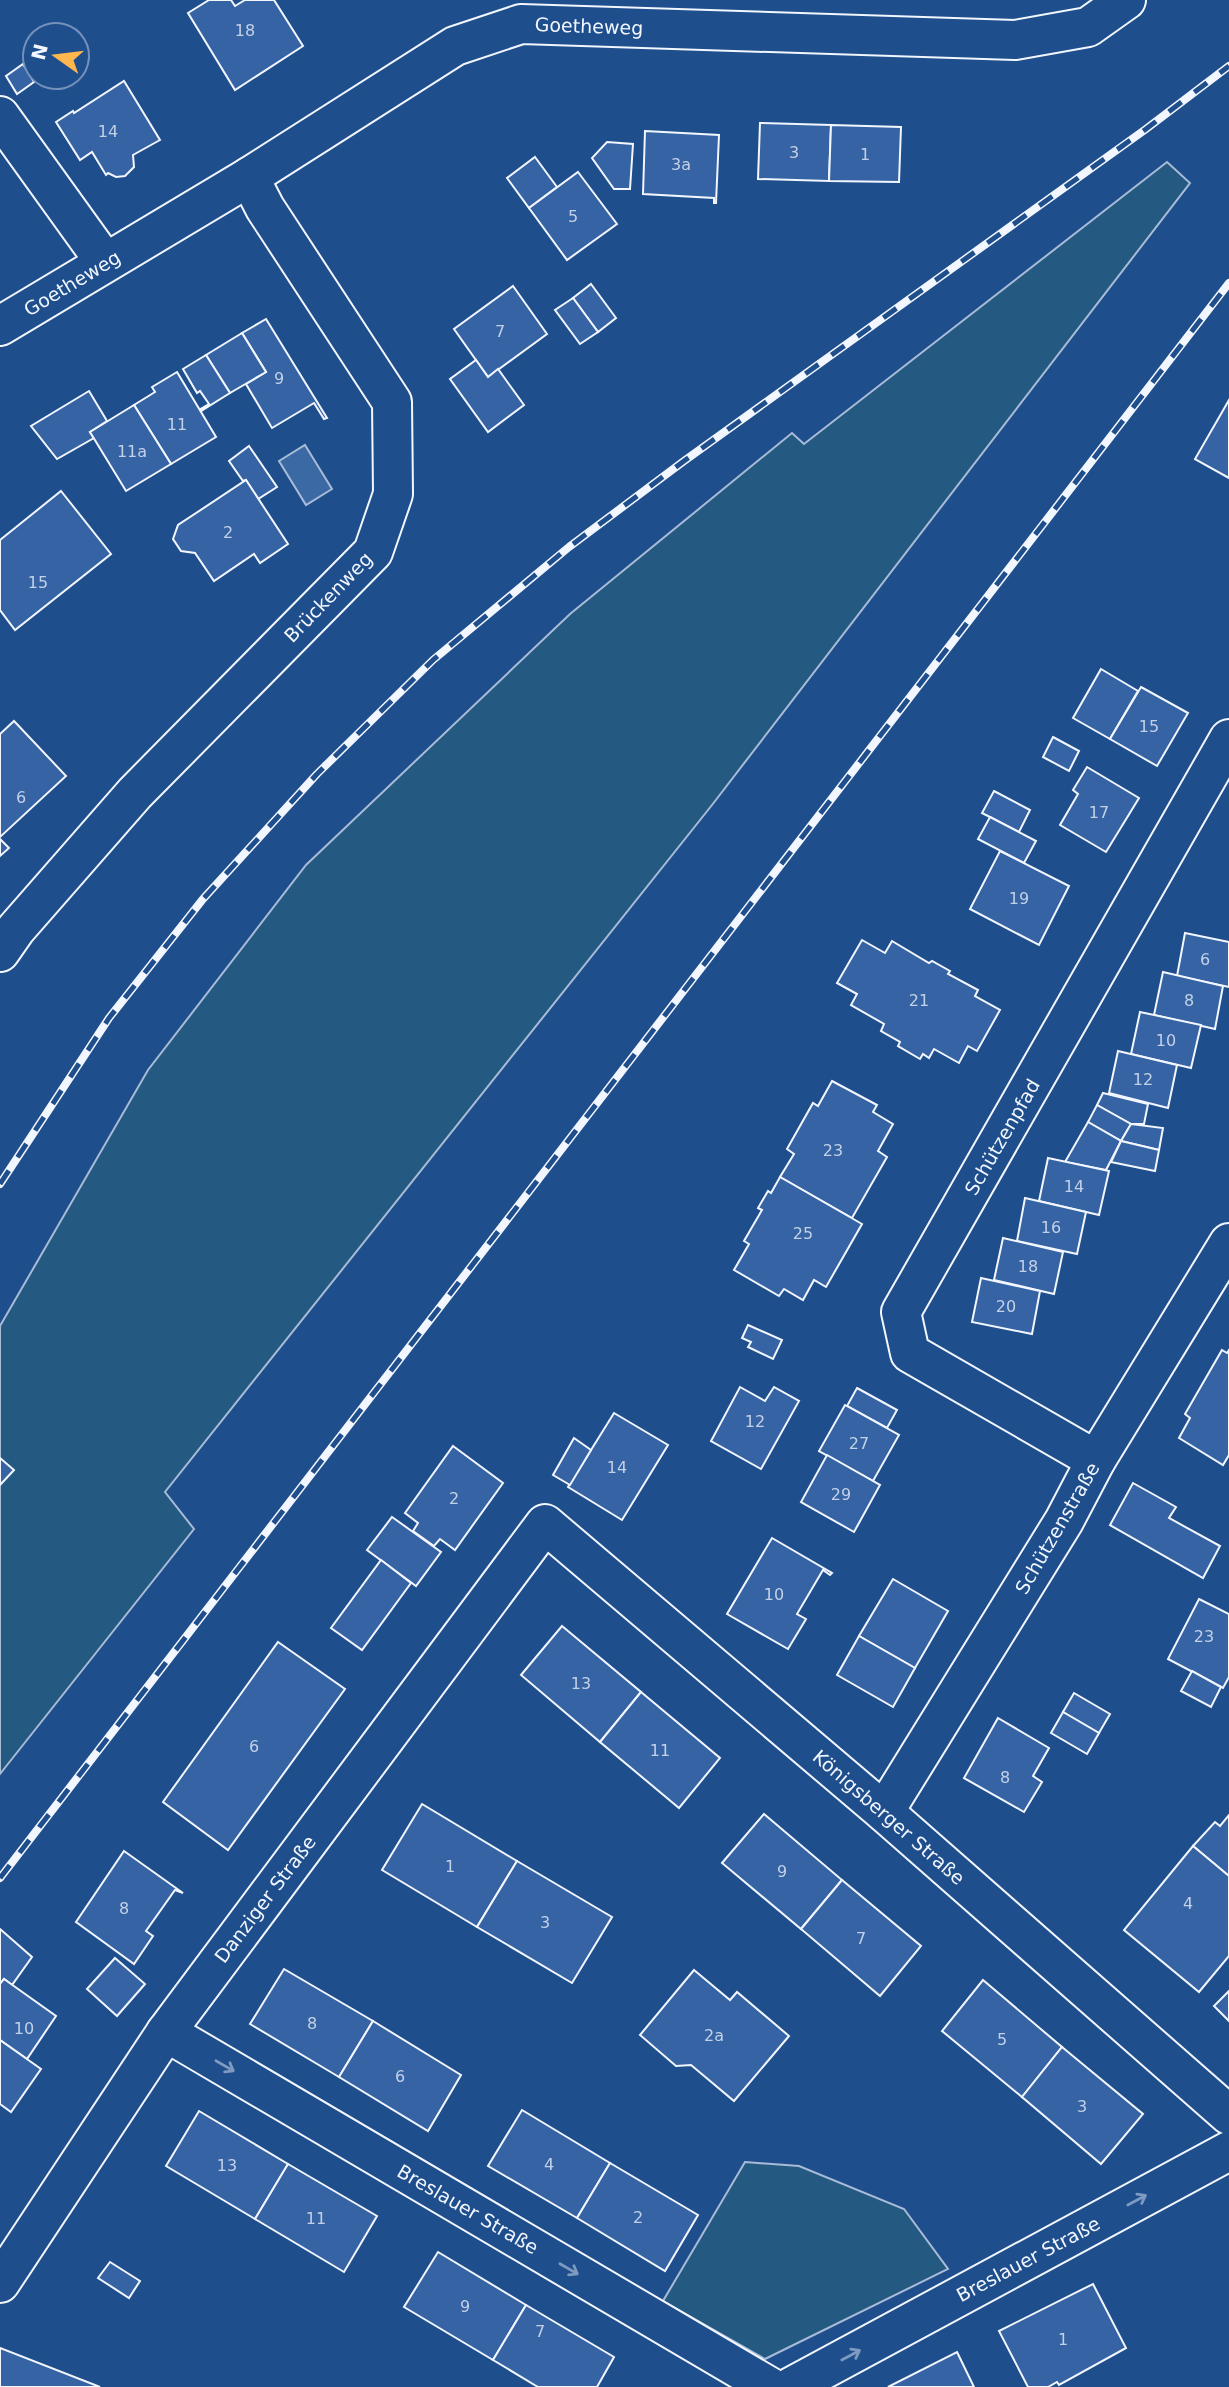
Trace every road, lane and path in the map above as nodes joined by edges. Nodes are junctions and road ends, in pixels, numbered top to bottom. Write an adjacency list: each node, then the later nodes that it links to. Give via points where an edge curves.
1 (1126, 0): 3 (street, Goetheweg, via 1088,27 1015,40 521,24 455,46)
2 (0, 116): 4 (street)
3 (249, 177): 4 (street, Goetheweg); 7 (street, Brückenweg, via 393,402 393,494 373,552 135,793)
4 (106, 262): 5 (street, Goetheweg)
5 (0, 326)
6 (1229, 739): 9 (street, Schützenpfad, via 901,1312 910,1353)
7 (0, 952)
8 (1229, 1244): 9 (street, Schützenstraße)
9 (1096, 1460): 11 (street, Schützenstraße, via 1064,1521)
10 (545, 1524): 11 (street, Königsberger Straße); 12 (street, Danziger Straße)
11 (884, 1812): 13 (street, Königsberger Straße)
12 (166, 2032): 15 (street, Danziger Straße); 16 (street, Breslauer Straße, one-way to 16)
13 (1229, 2115)
14 (1229, 2151): 17 (street, Breslauer Straße, one-way to 14)
15 (0, 2283)
16 (770, 2387)
17 (791, 2387)

